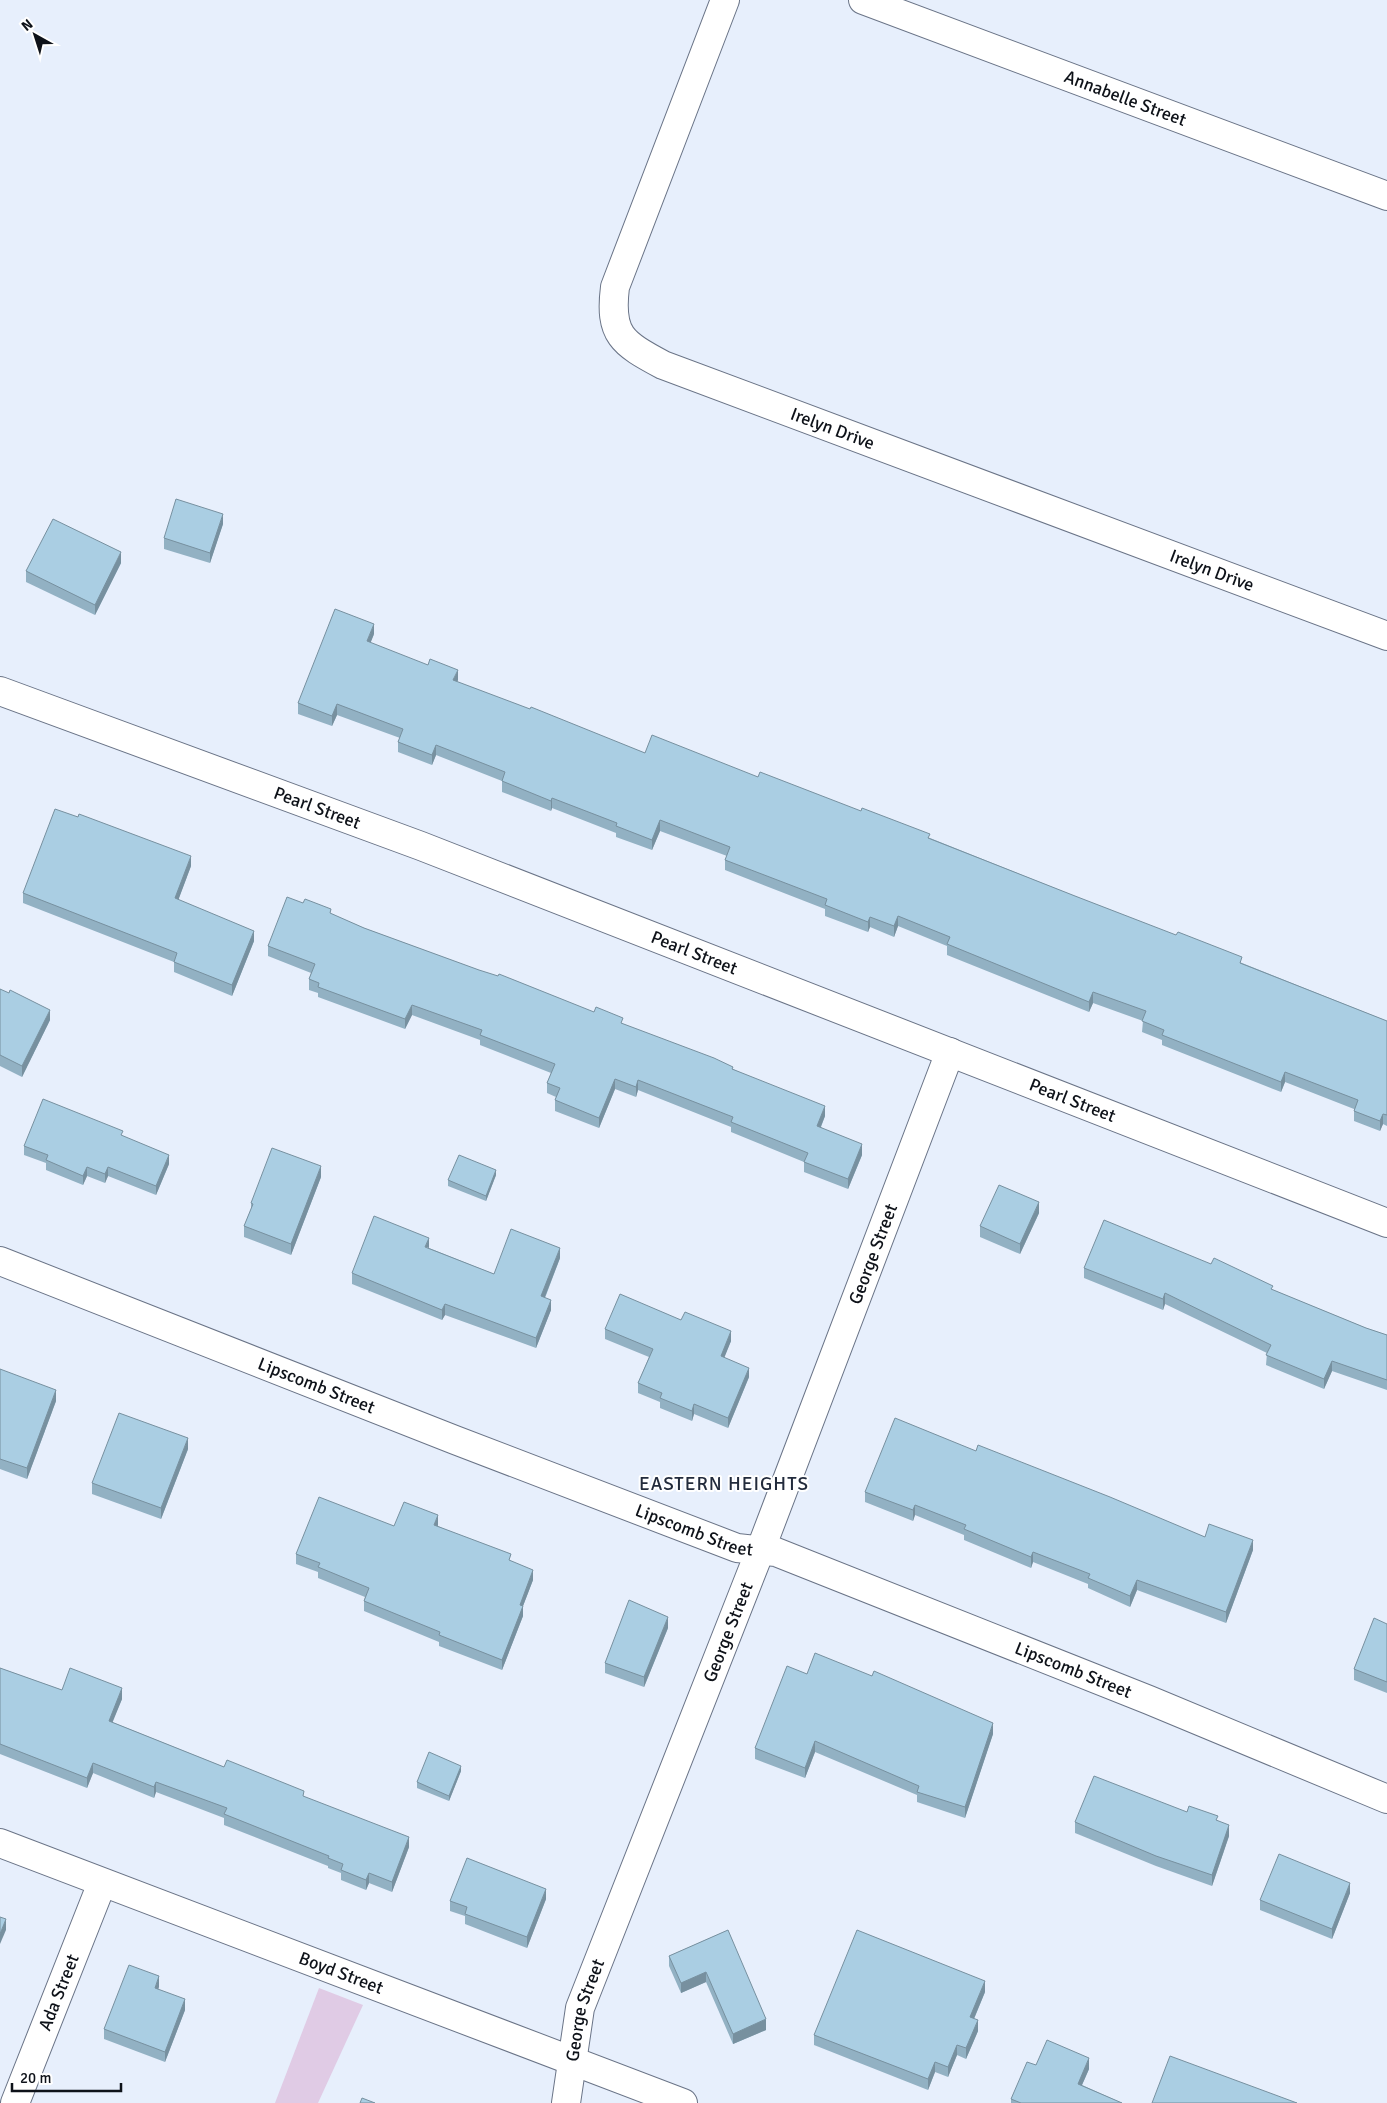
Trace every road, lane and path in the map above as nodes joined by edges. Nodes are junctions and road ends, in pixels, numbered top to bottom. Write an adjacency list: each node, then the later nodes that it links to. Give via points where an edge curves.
1 (725, 0): 4 (street, Irelyn Drive, via 615,287 612,310 616,332 636,351 663,365)
2 (863, 0): 3 (street, Annabelle Street)
3 (1387, 196)
4 (1387, 636)
5 (0, 691): 6 (street, Pearl Street, via 403,839)
6 (950, 1052): 7 (street, Pearl Street); 9 (street, George Street)
7 (1387, 1223)
8 (0, 1261): 9 (street, Lipscomb Street, via 729,1545)
9 (760, 1551): 10 (street, Lipscomb Street, via 776,1552 915,1606); 13 (street, George Street, via 580,2008)
10 (1387, 1799)
11 (0, 1842): 12 (street, Boyd Street)
12 (102, 1883): 13 (street, Boyd Street); 14 (street, Ada Street)
13 (573, 2061): 15 (street, George Street); 16 (street, Boyd Street)
14 (15, 2103)
15 (566, 2103)
16 (683, 2103)

